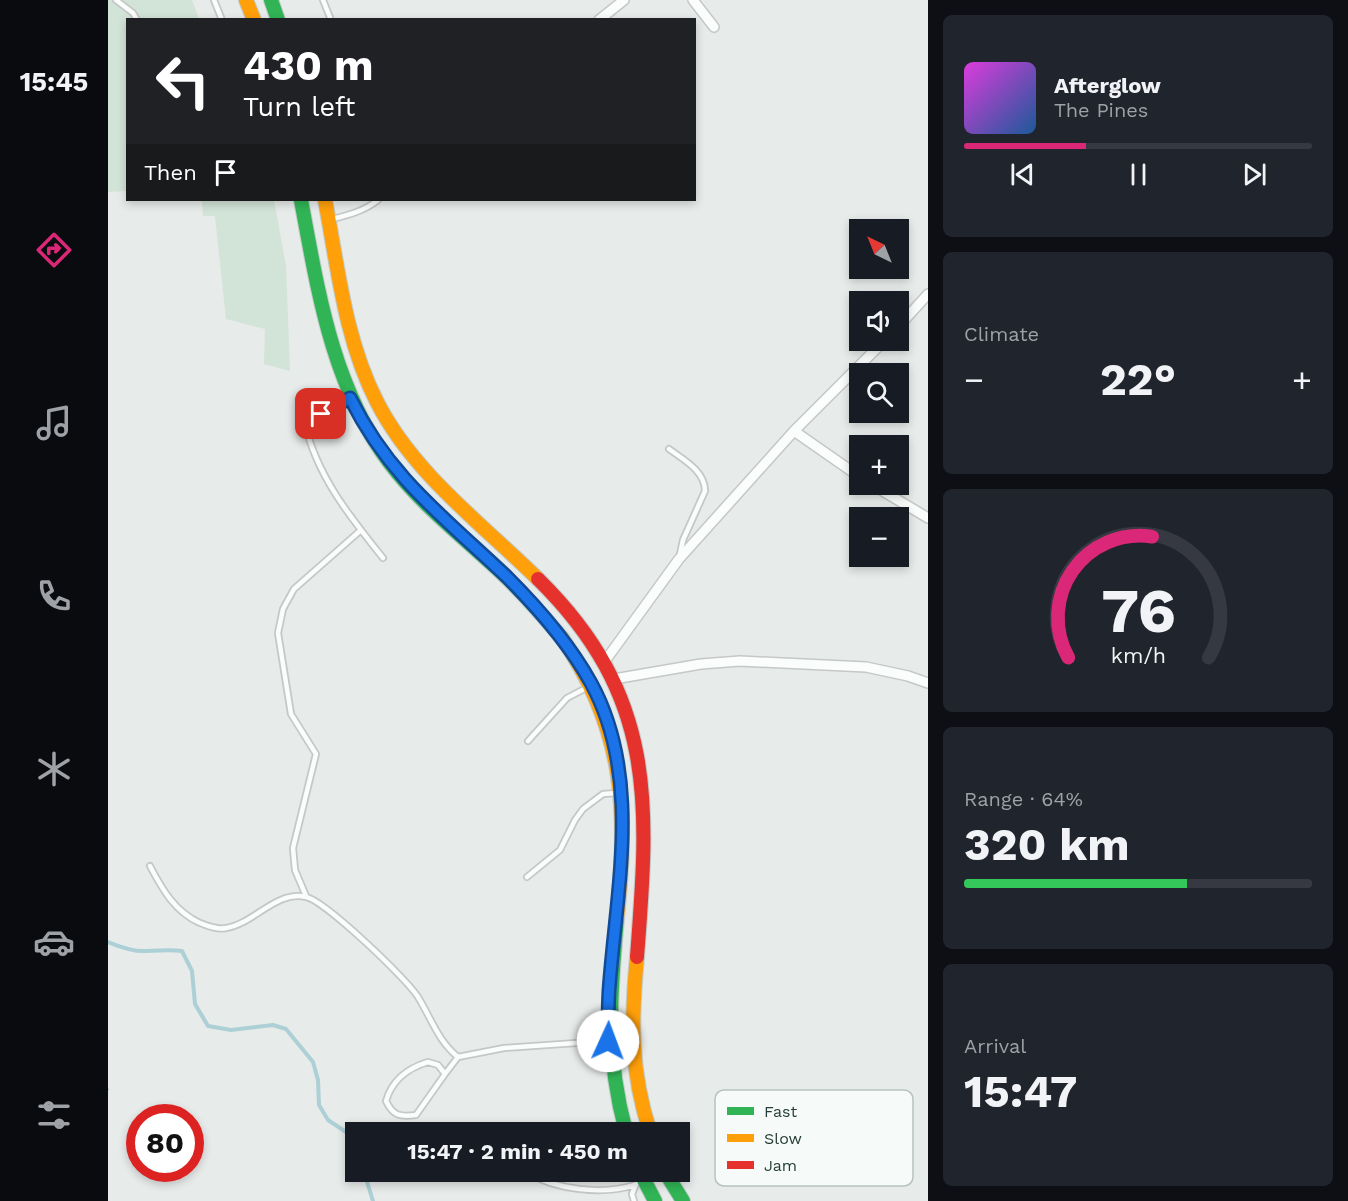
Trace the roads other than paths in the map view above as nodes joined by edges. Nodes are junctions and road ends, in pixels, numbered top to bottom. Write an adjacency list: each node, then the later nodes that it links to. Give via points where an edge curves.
1 (116, 0): 8 (lane)
2 (213, 0): 9 (lane)
3 (246, 0): 10 (highway)
4 (271, 0): 11 (highway)
5 (323, 0): 12 (lane)
6 (624, 0): 13 (street)
7 (693, 0): 14 (street)
8 (136, 18)
9 (221, 18)
10 (253, 18)
11 (277, 18)
12 (330, 18)
13 (602, 18)
14 (714, 27)
15 (301, 201): 22 (highway, via 329,336)
16 (325, 201): 18 (highway)
17 (377, 201): 18 (lane, via 352,215)
18 (329, 220): 31 (highway, via 353,336 371,389 392,427 433,477 575,617)
19 (928, 294): 20 (street)
20 (909, 315)
21 (874, 351): 23 (street)
22 (350, 398): 28 (lane, via 305,424 316,459 333,492); 34 (highway, via 389,463 538,608)
23 (794, 431): 25 (street); 30 (street)
24 (669, 449): 30 (lane, via 705,482)
25 (849, 469)
26 (889, 495): 27 (street)
27 (928, 518)
28 (361, 530): 29 (lane); 39 (lane, via 294,589 283,609 278,633 291,714 315,754 293,848 295,870)
29 (383, 558)
30 (679, 559): 31 (street)
31 (604, 661): 32 (highway)
32 (614, 679): 33 (street, via 740,661 866,667); 44 (highway, via 638,750 644,792 644,862 632,1037)
33 (928, 683)
34 (592, 685): 35 (lane, via 567,698); 36 (highway, via 616,758)
35 (528, 741)
36 (621, 793): 38 (lane, via 603,794 583,809 560,850); 40 (highway, via 622,866)
37 (150, 866): 39 (lane, via 172,903 192,920 212,927 226,928 279,901)
38 (527, 877)
39 (306, 897): 41 (lane, via 352,931 403,978 446,1047)
40 (608, 1041): 41 (lane, via 504,1048); 43 (highway)
41 (458, 1057): 42 (lane)
42 (445, 1074): 42 (lane, via 416,1115 403,1117 390,1109 386,1101 389,1090 415,1065 428,1062 438,1065)
43 (623, 1122)
44 (648, 1122)
45 (552, 1182): 46 (lane, via 588,1189 620,1189)
46 (632, 1182)
47 (637, 1182): 50 (lane, via 632,1194)
48 (642, 1182): 51 (highway)
49 (671, 1182): 52 (highway)
50 (634, 1201)
51 (655, 1201)
52 (683, 1201)

